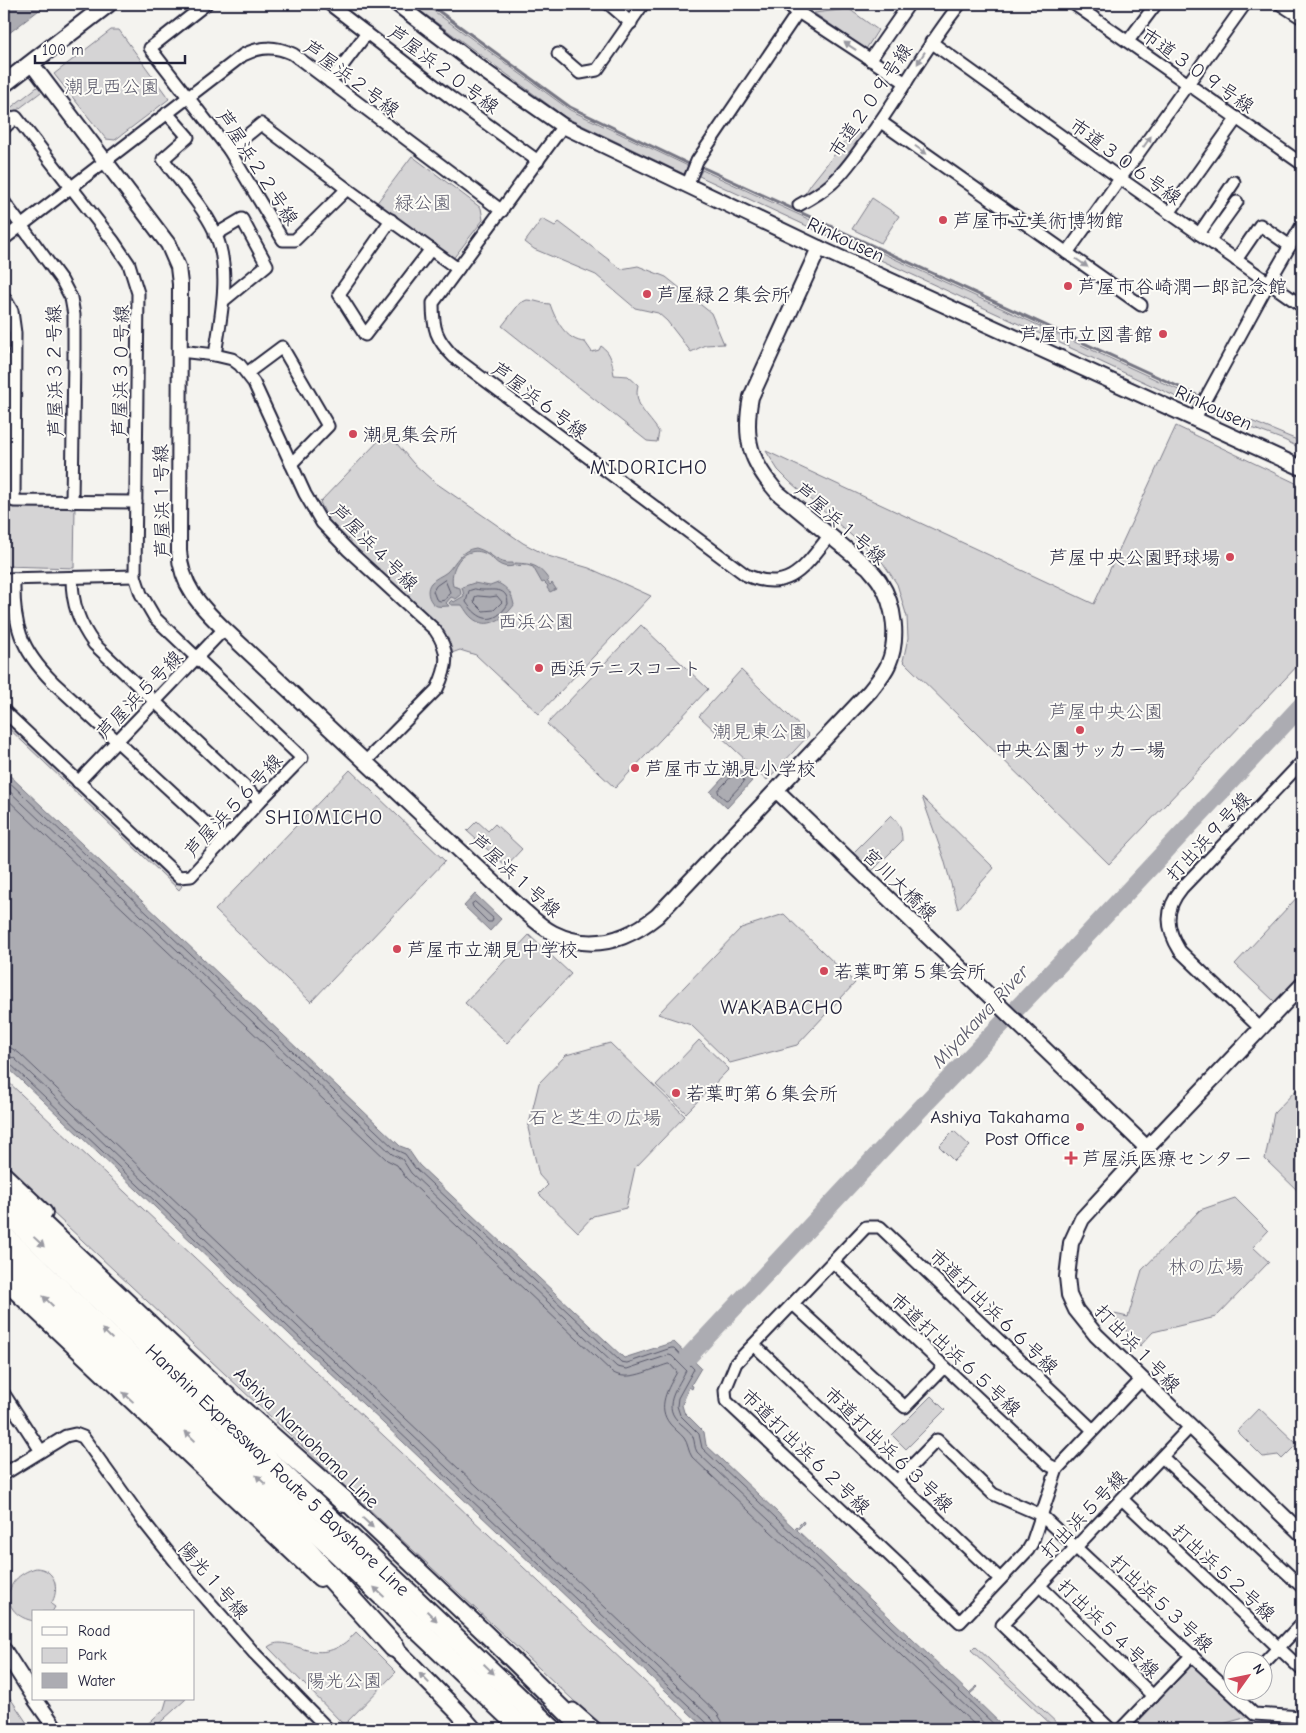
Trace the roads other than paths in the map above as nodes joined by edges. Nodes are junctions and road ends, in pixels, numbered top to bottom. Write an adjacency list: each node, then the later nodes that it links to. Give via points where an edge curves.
1 (108, 4): 22 (main road)
2 (206, 4): 27 (street, via 150,48)
3 (329, 4): 17 (street, 芦屋浜２０号線)
4 (397, 4): 31 (street, Rinkousen)
5 (609, 4): 16 (street)
6 (643, 4): 16 (street)
7 (786, 4): 14 (street)
8 (909, 4): 21 (street)
9 (960, 4): 19 (street, 市道２０９号線)
10 (1074, 4): 18 (street, 市道３０９号線)
11 (1156, 4): 18 (street)
12 (1245, 4): 26 (street)
13 (1280, 4): 15 (street)
14 (798, 12): 21 (street, one-way to 14); 39 (street, via 697,161)
15 (1302, 18)
16 (630, 23): 20 (street, via 597,70 580,73)
17 (367, 34): 23 (street); 35 (street, 芦屋浜２０号線)
18 (1128, 41): 26 (street, 市道３０９号線)
19 (931, 42): 24 (street, 市道２０９号線, one-way to 24); 37 (street, 市道３０６号線)
20 (558, 54)
21 (870, 60): 24 (street)
22 (31, 63): 25 (main road); 34 (street, 芦屋浜１号線)
23 (330, 82): 27 (street, 芦屋浜２号線, via 292,54 272,47 243,55); 45 (street, 芦屋浜２号線)
24 (906, 82): 30 (street, 市道２０９号線)
25 (4, 84)
26 (1188, 84): 29 (street, 市道３０９号線); 37 (street, one-way to 26)
27 (188, 96): 28 (street, 芦屋浜２号線); 33 (street, 芦屋浜２２号線)
28 (167, 113): 34 (street, 芦屋浜２号線); 51 (street, via 188,137 162,159 199,207)
29 (1237, 118): 36 (street, 市道３０９号線); 46 (street)
30 (881, 122): 44 (street, 市道２０９号線, via 831,184); 57 (street, one-way to 57)
31 (563, 126): 35 (street, 芦屋浜６号線); 39 (street, Rinkousen)
32 (4, 128): 40 (street, 芦屋浜３０号線, via 16,118)
33 (230, 150): 41 (street, via 261,124); 41 (street, 芦屋浜２２号線, via 283,240 295,240)
34 (104, 161): 40 (street, 芦屋浜２号線); 65 (street, 芦屋浜１号線, via 174,256 180,284)
35 (538, 161): 45 (street, 芦屋浜６号線)
36 (1302, 164)
37 (1121, 179): 46 (street, 市道３０６号線); 57 (street)
38 (1234, 182): 50 (street)
39 (687, 186): 55 (street, Rinkousen)
40 (71, 187): 48 (street, 芦屋浜２号線); 73 (street, 芦屋浜３０号線, via 129,264 138,294)
41 (347, 189): 47 (street)
42 (4, 202): 48 (street, 芦屋浜３２号線)
43 (1237, 202): 53 (street)
44 (799, 205)
45 (502, 210): 59 (street, 芦屋浜６号線)
46 (1169, 213): 50 (street, 市道３０６号線)
47 (391, 220): 56 (street); 56 (street, via 339,294 365,335)
48 (21, 225): 52 (street, 芦屋浜２号線); 72 (street, 芦屋浜３２号線, via 62,281 73,306)
49 (1302, 225): 54 (street)
50 (1199, 234): 53 (street, 市道３０６号線)
51 (215, 235): 62 (street, via 223,274); 62 (street, via 242,219 268,264)
52 (4, 239)
53 (1209, 241): 58 (street, 市道３０６号線)
54 (1290, 246): 58 (street, via 1260,226); 60 (street)
55 (819, 248): 69 (street, Rinkousen); 74 (street, 芦屋浜１号線, via 751,396 747,430 756,464 767,480 778,493)
56 (431, 249): 59 (street)
57 (1068, 253): 63 (street, one-way to 63)
58 (1236, 260): 60 (street, 市道３０６号線)
59 (458, 269): 74 (street, 芦屋浜６号線, via 433,303 433,322 445,348 736,569 759,581 776,582 799,572)
60 (1269, 282): 64 (street, 市道３０６号線); 69 (street)
61 (4, 297): 68 (street, via 14,322)
62 (223, 301): 66 (street)
63 (1141, 305)
64 (1302, 306)
65 (180, 351): 66 (street, 芦屋浜４号線); 78 (street, 芦屋浜１号線, via 180,566 184,579 202,607)
66 (215, 355): 67 (street, 芦屋浜４号線, via 232,359)
67 (247, 373): 70 (street, 芦屋浜４号線); 70 (street, via 282,347 328,426)
68 (9, 403): 72 (street, via 14,501)
69 (1195, 418): 71 (street, Rinkousen)
70 (291, 464): 83 (street, 芦屋浜４号線, via 305,494 331,534 443,641 447,659 437,689)
71 (1302, 468)
72 (72, 502): 73 (street)
73 (136, 502): 75 (street, 芦屋浜３０号線)
74 (830, 535): 86 (street, 芦屋浜１号線, via 868,567 880,582 895,627 893,648 888,665 870,691)
75 (135, 576): 76 (street); 79 (street, via 155,618)
76 (72, 578): 77 (street); 80 (street, via 73,605 85,632)
77 (9, 579): 82 (street, via 16,621 33,660)
78 (224, 629): 79 (street, 芦屋浜５号線); 83 (street, 芦屋浜１号線)
79 (197, 658): 80 (street, 芦屋浜５号線); 87 (street, 芦屋浜５６号線, via 302,758)
80 (155, 702): 82 (street, 芦屋浜５号線); 87 (street)
81 (4, 711): 85 (street, 芦屋浜５６号線)
82 (118, 741): 85 (street, 芦屋浜５号線); 88 (street)
83 (365, 762): 86 (street, 芦屋浜１号線, via 539,924 553,933 583,942 613,941 647,925)
84 (1302, 762): 90 (street, 打出浜９号線, via 1182,888 1170,907 1171,936 1180,951)
85 (78, 782): 88 (street, 芦屋浜５６号線, via 179,877 191,876)
86 (777, 791): 91 (street, 宮川大橋線)
87 (260, 801): 88 (street, 芦屋浜５６号線)
88 (224, 840)
89 (1302, 985): 90 (street, 打出浜１号線)
90 (1262, 1029): 91 (street, 打出浜１号線)
91 (1147, 1148): 103 (street, 打出浜１号線, via 1082,1219 1071,1244 1067,1271 1069,1295 1076,1310)
92 (4, 1175): 113 (main road, Ashiya Naruohama Line)
93 (4, 1189): 113 (highway, via 209,1382)
94 (4, 1208): 140 (highway, Hanshin Expressway Route 5 Bayshore Line, one-way to 140)
95 (866, 1227): 98 (street, 市道打出浜６２号線); 106 (street, 市道打出浜６６号線, via 880,1226)
96 (4, 1236): 139 (highway, Hanshin Expressway Route 5 Bayshore Line, one-way to 96)
97 (4, 1259): 122 (highway, one-way to 97, via 298,1541)
98 (833, 1262): 100 (street, 市道打出浜６２号線); 102 (street, 市道打出浜６５号線)
99 (4, 1280): 122 (main road, one-way to 99)
100 (793, 1304): 101 (street, 市道打出浜６２号線); 102 (street, via 905,1407)
101 (754, 1345): 111 (street, 市道打出浜６３号線); 117 (street, 市道打出浜６２号線, via 736,1363 725,1390 726,1401 960,1622)
102 (944, 1367): 109 (street, 市道打出浜６５号線, via 1048,1465)
103 (1141, 1380): 105 (street, 打出浜１号線); 106 (street)
104 (4, 1394): 107 (street)
105 (1190, 1427): 108 (street, 打出浜５号線); 115 (street, 打出浜１号線)
106 (1093, 1430): 109 (street)
107 (41, 1451): 110 (street); 136 (street, 陽光１号線, via 69,1435 80,1436 87,1441 139,1516 190,1580 255,1654)
108 (1162, 1457): 112 (street, 打出浜５号線); 119 (street)
109 (1057, 1469): 114 (street)
110 (4, 1474)
111 (897, 1481): 114 (street, 打出浜５３号線, via 937,1440 994,1494); 117 (street, 市道打出浜６３号線)
112 (1122, 1499): 116 (street, 打出浜５号線); 123 (street, 打出浜５２号線)
113 (345, 1502): 121 (main road, Ashiya Naruohama Line, one-way to 121)
114 (1041, 1515): 116 (street, 打出浜５３号線); 117 (street, via 1028,1550)
115 (1302, 1534)
116 (1077, 1547): 118 (street, 打出浜５号線); 125 (street, 打出浜５３号線)
117 (1000, 1579)
118 (1040, 1586): 130 (street, 打出浜５４号線); 143 (street, 打出浜５号線, via 1002,1625)
119 (1302, 1587)
120 (1302, 1623): 123 (street)
121 (486, 1634): 141 (main road, Ashiya Naruohama Line); 142 (street)
122 (394, 1647): 133 (main road, one-way to 122)
123 (1278, 1647): 124 (street); 127 (street, 打出浜５２号線)
124 (1274, 1652)
125 (1192, 1655): 128 (street, 打出浜５３号線); 130 (street)
126 (5, 1657): 129 (street)
127 (1302, 1670)
128 (1224, 1683)
129 (32, 1694)
130 (1153, 1696): 144 (street)
131 (36, 1700): 135 (street)
132 (1241, 1700): 134 (street, 打出浜５３号線, via 1254,1714)
133 (458, 1712): 137 (main road); 138 (main road)
134 (1302, 1717)
135 (56, 1729)
136 (328, 1729)
137 (473, 1729)
138 (480, 1729)
139 (523, 1729)
140 (551, 1729)
141 (583, 1729)
142 (596, 1729)
143 (1110, 1729)
144 (1121, 1729)

